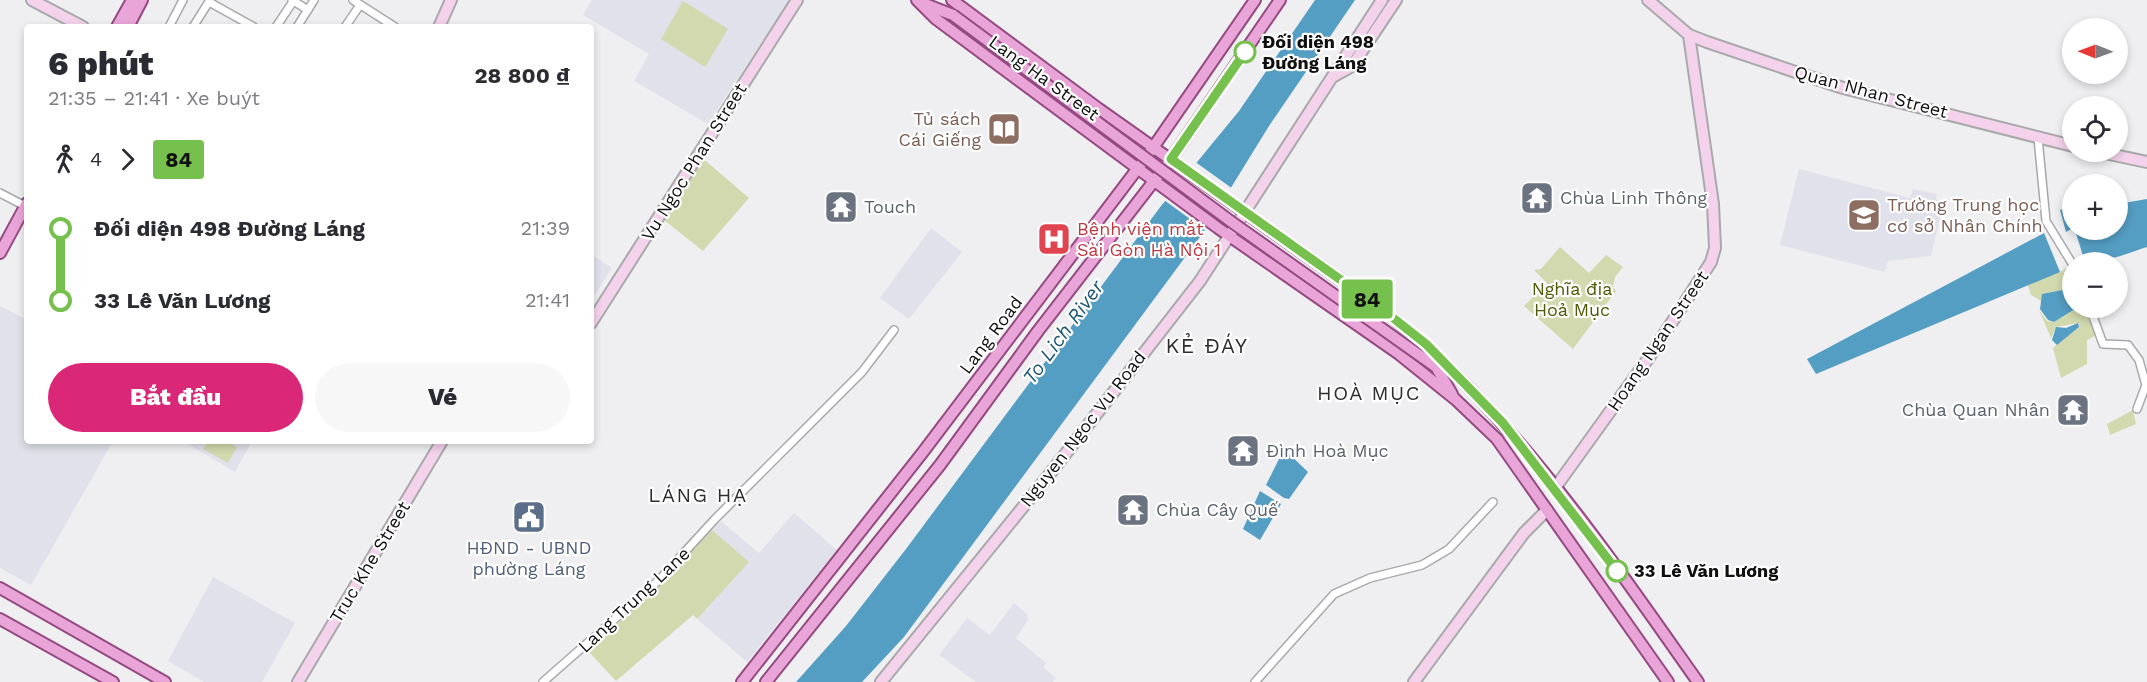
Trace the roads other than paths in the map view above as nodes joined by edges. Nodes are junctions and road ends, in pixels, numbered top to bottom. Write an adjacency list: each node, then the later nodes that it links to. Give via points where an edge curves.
1 (32, 0): 22 (street)
2 (132, 0): 23 (main road)
3 (142, 0): 24 (main road)
4 (183, 0): 25 (street)
5 (293, 0): 20 (street); 28 (street)
6 (314, 0): 20 (street)
7 (352, 0): 19 (street)
8 (451, 0): 32 (street)
9 (797, 0): 54 (street, Vu Ngoc Phan Street)
10 (940, 0): 21 (main road)
11 (952, 0): 35 (main road, Lang Ha Street)
12 (1256, 0): 39 (main road, Lang Road)
13 (1280, 0): 41 (main road, Lang Road)
14 (1382, 0): 34 (street, Nguyen Ngoc Vu Road)
15 (1396, 0): 34 (street, Nguyen Ngoc Vu Road, via 1352,66)
16 (1647, 0): 33 (street, Quan Nhan Street)
17 (210, 1): 26 (street); 27 (street)
18 (918, 1): 21 (main road); 36 (main road, Lang Ha Street, via 936,19)
19 (360, 5): 30 (street); 31 (street)
20 (308, 10): 29 (street)
21 (953, 15): 57 (main road, bridge, via 1233,223)
22 (76, 24)
23 (119, 24)
24 (130, 24)
25 (171, 24)
26 (195, 24)
27 (249, 24)
28 (278, 24)
29 (299, 24)
30 (347, 24)
31 (390, 24)
32 (440, 24)
33 (1689, 35): 37 (street, Quan Nhan Street, via 1843,88); 62 (street, Hoang Ngan Street, via 1713,204 1715,240 1711,262 1650,356)
34 (1332, 77): 48 (street, Nguyen Ngoc Vu Road)
35 (1099, 109): 36 (main road); 39 (main road, Lang Ha Street)
36 (1085, 127): 43 (main road, Lang Ha Street)
37 (2038, 138): 38 (street, Quan Nhan Street); 51 (street, via 2046,220)
38 (2062, 143)
39 (1154, 147): 41 (main road, Lang Ha Street); 43 (main road, Lang Road)
40 (2128, 158): 42 (street)
41 (1171, 159): 44 (main road, Lang Road); 48 (main road, Lang Ha Street)
42 (2147, 162)
43 (1138, 169): 44 (main road, Lang Ha Street); 65 (main road, Lang Road)
44 (1154, 181): 49 (main road, Lang Ha Street); 66 (main road, Lang Road)
45 (0, 193): 46 (street)
46 (24, 204)
47 (24, 209): 52 (main road)
48 (1246, 213): 49 (street, Nguyen Ngoc Vu Road); 50 (main road, Lang Ha Street)
49 (1230, 237): 53 (main road, Lang Ha Street); 75 (street, Nguyen Ngoc Vu Road, via 1049,475)
50 (1294, 248): 53 (main road); 58 (main road, Lang Ha Street, via 1383,310)
51 (2065, 252)
52 (0, 253)
53 (1278, 270): 59 (main road, Lang Ha Street, via 1399,354)
54 (594, 318)
55 (2094, 318): 60 (street, via 2103,344 2128,345 2139,360 2146,385)
56 (894, 330): 72 (street, Lang Trung Lane, via 862,372 659,580)
57 (1436, 367): 58 (main road); 59 (main road)
58 (1467, 384): 62 (main road, Lang Ha Street)
59 (1455, 399): 64 (main road, via 1497,439)
60 (2137, 409)
61 (440, 444): 71 (street, Truc Khe Street)
62 (1555, 488): 79 (main road, Lang Ha Street)
63 (1494, 501): 76 (street, via 1449,549 1422,565 1370,578 1334,594)
64 (1547, 510): 77 (street, via 1524,533); 78 (main road)
65 (856, 539): 66 (main road); 73 (main road, Lang Road)
66 (872, 551): 74 (main road, Lang Road)
67 (0, 588): 70 (main road)
68 (0, 619): 69 (main road)
69 (113, 682)
70 (165, 682)
71 (298, 682)
72 (543, 682)
73 (742, 682)
74 (766, 682)
75 (881, 682)
76 (1255, 682)
77 (1414, 682)
78 (1668, 682)
79 (1698, 682)

